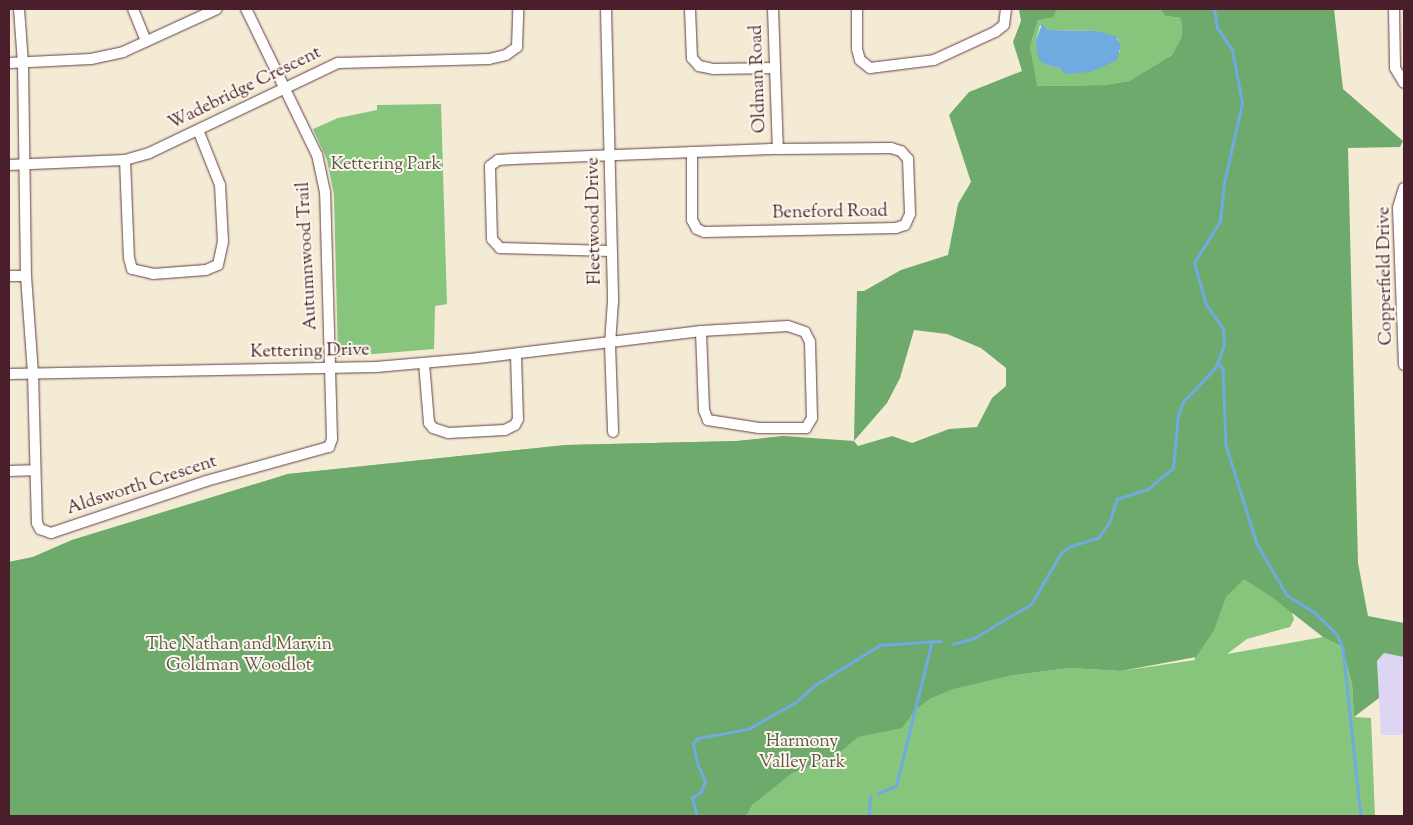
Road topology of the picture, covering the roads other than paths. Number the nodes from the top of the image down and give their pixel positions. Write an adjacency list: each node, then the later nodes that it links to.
1 (19, 9): 14 (street, Aldsworth Crescent)
2 (132, 9): 12 (street)
3 (217, 9): 12 (street)
4 (246, 9): 17 (street, Autumnwood Trail)
5 (518, 9): 17 (street, Wadebridge Crescent)
6 (606, 9): 21 (street, Fleetwood Drive)
7 (690, 9): 15 (street)
8 (773, 9): 15 (street, Oldman Road)
9 (857, 9): 10 (street)
10 (1006, 9)
11 (1394, 9): 16 (street)
12 (146, 42): 14 (street)
13 (9, 63): 14 (street)
14 (23, 63): 23 (street, Aldsworth Crescent)
15 (775, 68): 19 (street, Oldman Road)
16 (1404, 83)
17 (282, 88): 18 (street, Wadebridge Crescent); 34 (street, Autumnwood Trail)
18 (198, 130): 22 (street, Wadebridge Crescent); 22 (street)
19 (778, 149): 20 (street, Beneford Road); 20 (street, Beneford Road)
20 (692, 152): 21 (street, Beneford Road)
21 (610, 155): 26 (street, Fleetwood Drive); 26 (street, Beneford Road)
22 (124, 160): 23 (street, Wadebridge Crescent)
23 (23, 164): 24 (street, Wadebridge Crescent); 28 (street, Aldsworth Crescent)
24 (9, 165)
25 (1404, 188): 33 (street, Copperfield Drive)
26 (611, 251): 30 (street, Fleetwood Drive)
27 (9, 276): 28 (street)
28 (26, 276): 35 (street, Aldsworth Crescent)
29 (702, 331): 29 (street); 30 (street, Kettering Drive)
30 (610, 344): 31 (street, Kettering Drive); 37 (street, Fleetwood Drive)
31 (516, 354): 32 (street, Kettering Drive); 32 (street)
32 (424, 363): 34 (street, Kettering Drive)
33 (1404, 364)
34 (329, 368): 35 (street, Kettering Drive); 38 (street, Aldsworth Crescent)
35 (33, 373): 36 (street, Kettering Drive); 38 (street, Aldsworth Crescent)
36 (9, 374)
37 (613, 432)
38 (33, 470): 39 (street)
39 (9, 471)

